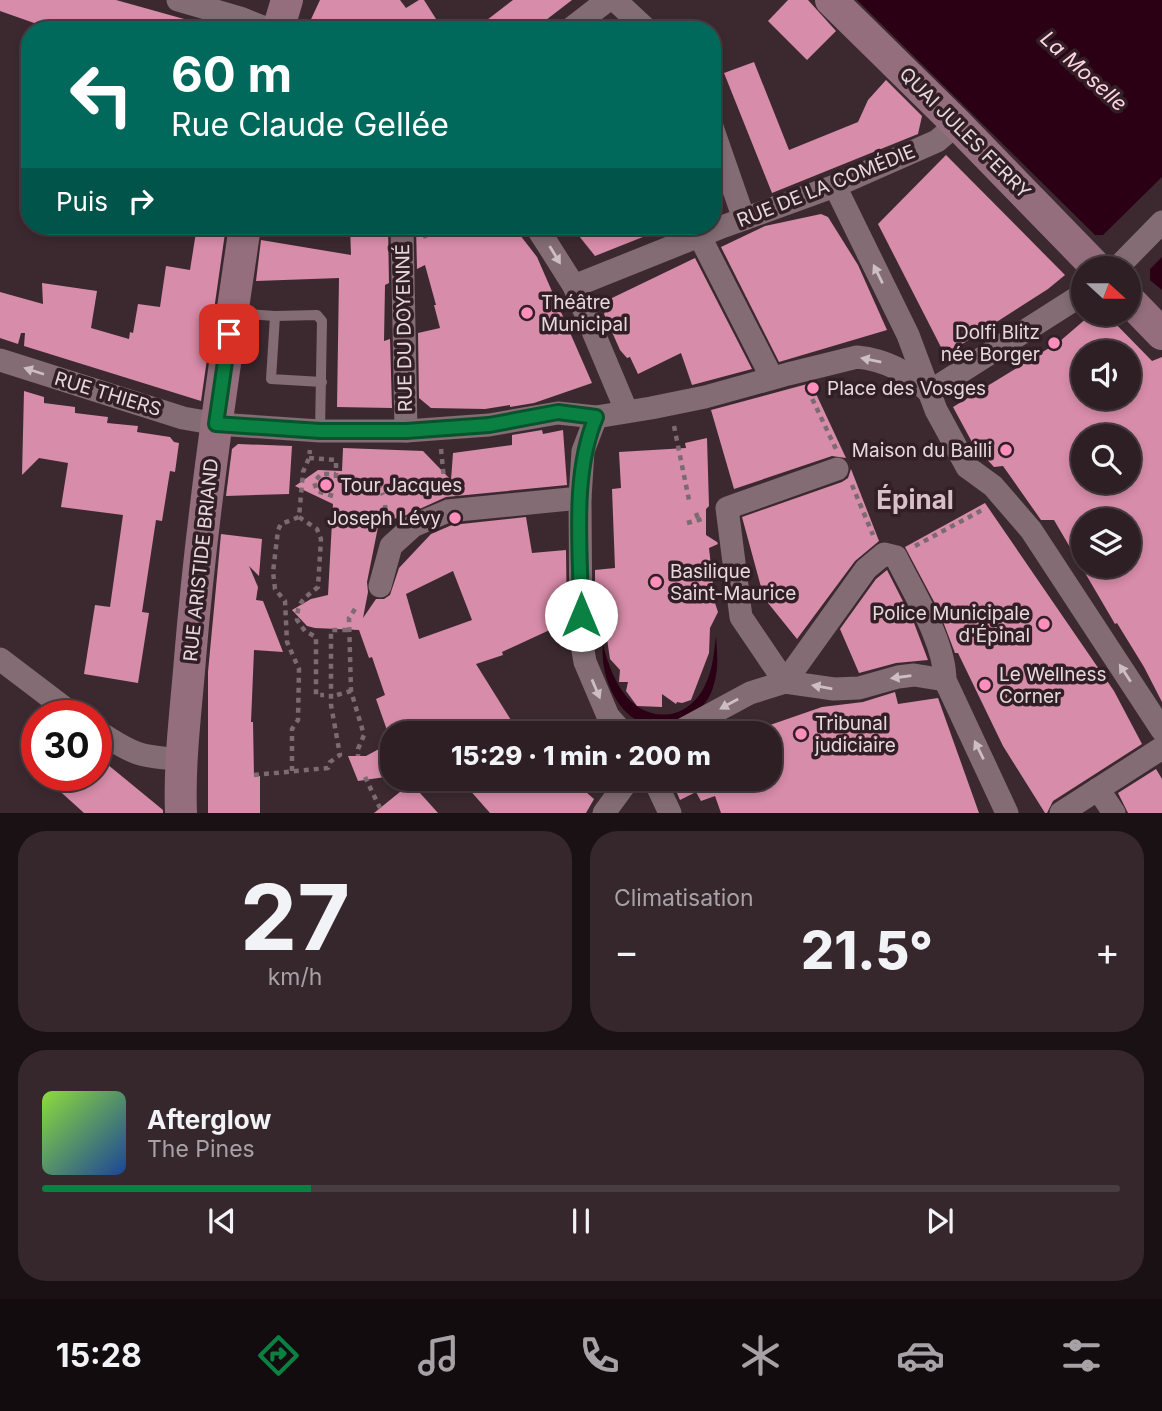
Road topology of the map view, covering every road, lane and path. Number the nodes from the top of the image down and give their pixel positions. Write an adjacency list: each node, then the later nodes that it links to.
1 (178, 0): 6 (street)
2 (287, 0): 7 (main road)
3 (608, 0): 8 (street)
4 (615, 0): 9 (street)
5 (831, 0): 10 (main road, QUAI JULES FERRY)
6 (248, 21)
7 (281, 21)
8 (581, 21)
9 (637, 21)
10 (957, 124): 12 (street, RUE DE LA COMÉDIE); 20 (main road, QUAI JULES FERRY)
11 (721, 153): 13 (street)
12 (835, 186): 13 (street, RUE DE LA COMÉDIE); 32 (street, one-way to 12)
13 (744, 219): 15 (street, RUE DE LA COMÉDIE)
14 (1162, 222): 21 (street)
15 (721, 227)
16 (244, 235): 25 (main road, RUE ARISTIDE BRIAND)
17 (402, 235): 38 (street, RUE DU DOYENNÉ)
18 (542, 235): 22 (street, one-way to 22)
19 (699, 235): 22 (street, RUE DE LA COMÉDIE); 30 (street)
20 (1085, 256)
21 (1129, 256)
22 (574, 286): 33 (street)
23 (1071, 302): 32 (street)
24 (1141, 312): 27 (main road)
25 (232, 313): 26 (lane); 35 (main road, RUE ARISTIDE BRIAND)
26 (275, 316): 31 (lane); 31 (lane)
27 (1162, 334)
28 (0, 360): 35 (street, RUE THIERS, one-way to 28)
29 (802, 377): 30 (street, RUE THIERS); 32 (street, one-way to 29); 41 (path)
30 (772, 378): 33 (street, RUE THIERS)
31 (323, 382): 39 (lane)
32 (929, 393): 45 (street)
33 (626, 411): 34 (street, RUE THIERS)
34 (596, 417): 37 (street, RUE THIERS); 46 (street)
35 (216, 424): 39 (street, RUE THIERS); 70 (main road, RUE ARISTIDE BRIAND)
36 (675, 428): 47 (path)
37 (439, 430): 38 (street, RUE THIERS); 48 (path)
38 (406, 431): 39 (street, RUE THIERS)
39 (315, 437): 40 (path)
40 (309, 458): 42 (path); 50 (path)
41 (842, 469): 52 (path); 59 (street)
42 (336, 474): 43 (path); 44 (path)
43 (383, 495)
44 (333, 496)
45 (990, 497): 53 (path); 66 (street, one-way to 45)
46 (580, 498): 48 (street); 64 (street, one-way to 64)
47 (689, 500)
48 (448, 511): 54 (street)
49 (696, 513): 51 (path)
50 (299, 517): 61 (path); 71 (path)
51 (687, 523)
52 (880, 548): 58 (street); 59 (street)
53 (909, 549)
54 (380, 586)
55 (355, 609): 56 (path)
56 (349, 630): 60 (path); 71 (path)
57 (0, 659): 63 (street)
58 (945, 680): 59 (street, one-way to 59); 81 (street, one-way to 58)
59 (785, 682): 65 (street, one-way to 65)
60 (351, 691): 62 (path); 69 (path)
61 (324, 695)
62 (337, 695)
63 (54, 700)
64 (612, 721)
65 (698, 721)
66 (1162, 730)
67 (112, 740): 70 (street)
68 (1162, 748): 74 (street)
69 (358, 756)
70 (182, 759): 78 (main road, RUE ARISTIDE BRIAND)
71 (292, 771): 72 (path)
72 (254, 775)
73 (365, 777): 77 (path)
74 (1098, 789): 82 (street); 83 (street)
75 (620, 791): 79 (street)
76 (660, 791): 80 (street)
77 (380, 808)
78 (181, 813)
79 (604, 813)
80 (670, 813)
81 (1007, 813)
82 (1061, 813)
83 (1114, 813)

